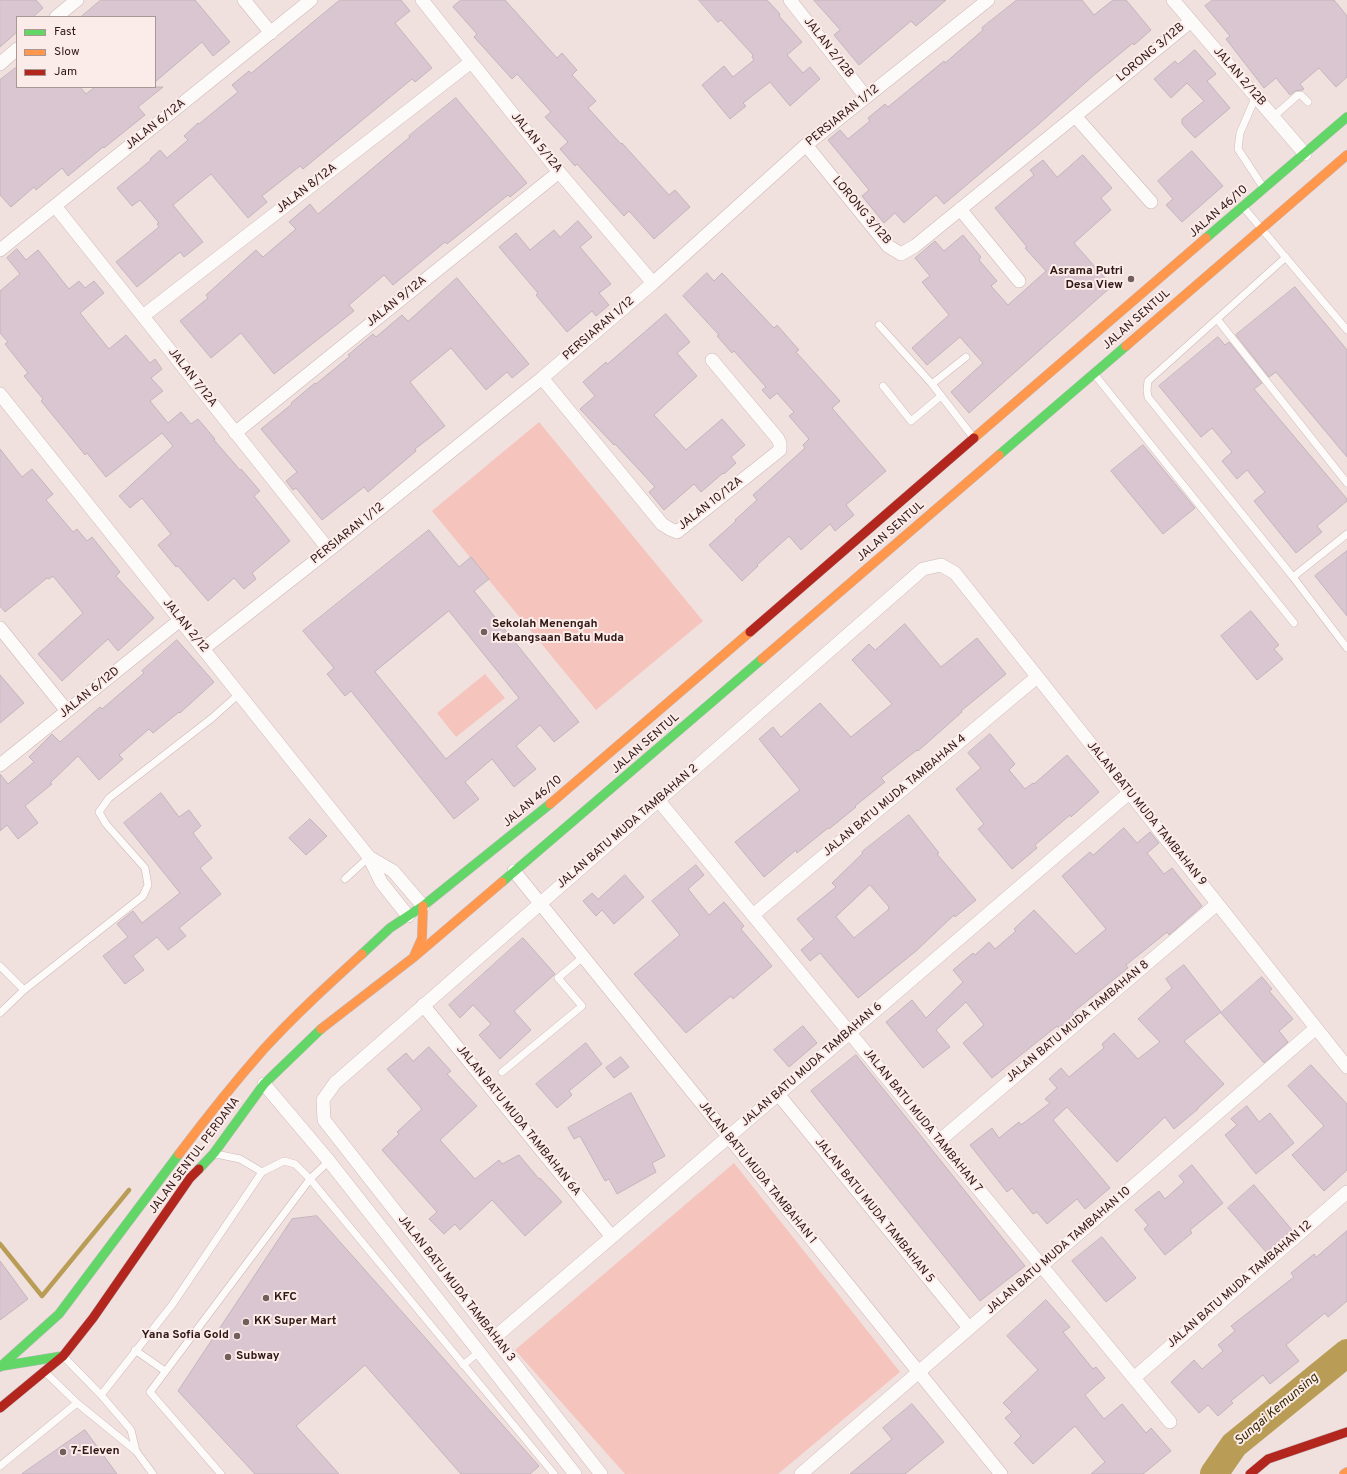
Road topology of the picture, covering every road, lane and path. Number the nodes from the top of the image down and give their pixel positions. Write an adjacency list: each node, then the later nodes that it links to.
1 (244, 0): 10 (street)
2 (311, 0): 10 (street, JALAN 6/12A)
3 (422, 0): 12 (street, JALAN 5/12A)
4 (790, 0): 15 (street, JALAN 2/12B)
5 (988, 0): 15 (street, PERSIARAN 1/12)
6 (1173, 0): 9 (street, JALAN 2/12B)
7 (68, 3): 8 (street)
8 (57, 16)
9 (1191, 20): 14 (street, JALAN 2/12B); 17 (street, LORONG 3/12B)
10 (270, 33): 26 (street, JALAN 6/12A)
11 (16, 51): 13 (street)
12 (471, 62): 23 (street, JALAN 5/12A); 34 (street, JALAN 8/12A)
13 (0, 64)
14 (1256, 96): 18 (street, JALAN 2/12B); 24 (lane)
15 (866, 97): 20 (street, PERSIARAN 1/12)
16 (1308, 102): 18 (lane)
17 (1076, 116): 25 (street); 28 (street, LORONG 3/12B)
18 (1273, 117): 21 (street, JALAN 2/12B)
19 (1347, 117): 21 (main road, JALAN 46/10)
20 (806, 145): 28 (street, LORONG 3/12B); 33 (street, PERSIARAN 1/12)
21 (1305, 154): 24 (main road, JALAN 46/10)
22 (1347, 155): 29 (main road)
23 (559, 172): 33 (street, JALAN 5/12A); 47 (street, JALAN 9/12A)
24 (1264, 189): 27 (main road, JALAN 46/10)
25 (1151, 202)
26 (55, 206): 30 (street, JALAN 6/12A); 34 (street, JALAN 7/12A)
27 (1243, 207): 29 (lane); 37 (main road, JALAN 46/10)
28 (960, 209): 32 (street)
29 (1262, 228): 31 (lane); 41 (main road, JALAN SENTUL)
30 (0, 250)
31 (1286, 257): 35 (lane); 38 (lane)
32 (1019, 281)
33 (653, 283): 42 (street, PERSIARAN 1/12)
34 (143, 316): 47 (street, JALAN 7/12A)
35 (1217, 319): 49 (lane); 53 (lane)
36 (879, 325): 43 (lane)
37 (1106, 326): 48 (main road, JALAN SENTUL)
38 (1347, 330)
39 (966, 357): 43 (lane)
40 (712, 360): 42 (street, JALAN 10/12A)
41 (1094, 374): 55 (lane); 71 (main road, JALAN SENTUL)
42 (542, 378): 51 (street, PERSIARAN 1/12)
43 (932, 384): 46 (lane)
44 (883, 386): 46 (lane)
45 (0, 394): 54 (street, JALAN 2/12)
46 (941, 396): 48 (lane)
47 (235, 433): 51 (street, JALAN 7/12A)
48 (974, 439): 62 (main road, JALAN SENTUL)
49 (1347, 483)
50 (1347, 534): 53 (lane)
51 (329, 550): 58 (street, PERSIARAN 1/12)
52 (941, 566): 59 (street, JALAN BATU MUDA TAMBAHAN 9); 65 (street, JALAN BATU MUDA TAMBAHAN 2)
53 (1293, 577): 57 (lane)
54 (180, 620): 58 (street, JALAN 2/12); 61 (street, JALAN 6/12D)
55 (1294, 623)
56 (0, 628): 61 (street)
57 (1347, 648)
58 (203, 649): 60 (street, JALAN 2/12)
59 (1037, 677): 64 (street, JALAN BATU MUDA TAMBAHAN 9); 78 (street, JALAN BATU MUDA TAMBAHAN 4)
60 (239, 694): 69 (street, JALAN 2/12); 85 (lane)
61 (67, 711): 63 (street, JALAN 6/12D)
62 (656, 713): 66 (main road, JALAN 46/10)
63 (0, 766)
64 (1129, 793): 76 (street, JALAN BATU MUDA TAMBAHAN 9); 89 (street, JALAN BATU MUDA TAMBAHAN 6)
65 (659, 800): 75 (street, JALAN BATU MUDA TAMBAHAN 2); 78 (street, JALAN BATU MUDA TAMBAHAN 7)
66 (529, 821): 67 (main road); 73 (main road, JALAN 46/10)
67 (523, 839)
68 (519, 853): 71 (main road)
69 (369, 857): 74 (lane); 77 (street, JALAN 2/12); 79 (street, JALAN 2/12)
70 (498, 870): 71 (main road)
71 (514, 871): 75 (street, JALAN BATU MUDA TAMBAHAN 1); 80 (main road)
72 (478, 872): 73 (main road)
73 (464, 873): 77 (main road, JALAN 46/10)
74 (345, 879)
75 (540, 904): 83 (street, JALAN BATU MUDA TAMBAHAN 1); 86 (street, JALAN BATU MUDA TAMBAHAN 2)
76 (1217, 904): 88 (street, JALAN BATU MUDA TAMBAHAN 9); 96 (street, JALAN BATU MUDA TAMBAHAN 8)
77 (424, 906): 79 (main road); 81 (main road)
78 (753, 915): 89 (street, JALAN BATU MUDA TAMBAHAN 7)
79 (408, 916): 81 (main road); 104 (main road, JALAN SENTUL PERDANA)
80 (457, 920): 81 (main road); 82 (main road)
81 (431, 923): 82 (main road)
82 (414, 957): 92 (main road, JALAN SENTUL PERDANA)
83 (583, 957): 91 (lane); 95 (street, JALAN BATU MUDA TAMBAHAN 1)
84 (0, 966): 85 (lane)
85 (24, 990): 87 (lane)
86 (423, 1005): 94 (street, JALAN BATU MUDA TAMBAHAN 2); 102 (street, JALAN BATU MUDA TAMBAHAN 6A)
87 (0, 1013)
88 (1316, 1028): 90 (street, JALAN BATU MUDA TAMBAHAN 9); 103 (street, JALAN BATU MUDA TAMBAHAN 10)
89 (850, 1033): 93 (street, JALAN BATU MUDA TAMBAHAN 6); 96 (street, JALAN BATU MUDA TAMBAHAN 7)
90 (1347, 1067)
91 (502, 1072)
92 (264, 1084): 97 (main road, JALAN SENTUL PERDANA); 98 (street)
93 (778, 1094): 95 (street, JALAN BATU MUDA TAMBAHAN 6); 105 (street, JALAN BATU MUDA TAMBAHAN 5)
94 (323, 1100): 107 (street, JALAN BATU MUDA TAMBAHAN 3)
95 (728, 1137): 102 (street, JALAN BATU MUDA TAMBAHAN 6); 117 (street, JALAN BATU MUDA TAMBAHAN 1)
96 (939, 1141): 103 (street, JALAN BATU MUDA TAMBAHAN 7)
97 (214, 1153): 99 (lane); 111 (main road, JALAN SENTUL PERDANA)
98 (329, 1161): 100 (lane); 110 (street)
99 (262, 1172): 100 (lane); 109 (lane)
100 (310, 1179): 113 (lane); 116 (lane)
101 (1347, 1192): 118 (street, JALAN BATU MUDA TAMBAHAN 12)
102 (612, 1237): 107 (street, JALAN BATU MUDA TAMBAHAN 6)
103 (1042, 1266): 105 (street, JALAN BATU MUDA TAMBAHAN 10); 118 (street, JALAN BATU MUDA TAMBAHAN 7)
104 (59, 1314): 106 (main road); 114 (main road, JALAN SENTUL PERDANA)
105 (969, 1328): 117 (street, JALAN BATU MUDA TAMBAHAN 10)
106 (47, 1336)
107 (494, 1338): 131 (street, JALAN BATU MUDA TAMBAHAN 3)
108 (42, 1348): 112 (main road)
109 (135, 1350): 116 (lane); 119 (lane)
110 (479, 1352): 113 (lane); 130 (street)
111 (63, 1356): 112 (main road); 115 (main road, JALAN SENTUL PERDANA); 119 (lane)
112 (35, 1360): 114 (main road); 115 (main road)
113 (463, 1365): 129 (lane)
114 (1, 1366)
115 (45, 1372): 120 (lane); 121 (main road, JALAN SENTUL PERDANA)
116 (165, 1372): 128 (lane)
117 (919, 1372): 132 (street, JALAN BATU MUDA TAMBAHAN 10); 133 (street, JALAN BATU MUDA TAMBAHAN 1)
118 (1134, 1378): 122 (street, JALAN BATU MUDA TAMBAHAN 7)
119 (101, 1395): 124 (lane)
120 (77, 1403): 124 (lane); 125 (lane)
121 (0, 1408)
122 (1170, 1422)
123 (1347, 1432): 134 (main road)
124 (136, 1451): 127 (lane)
125 (0, 1466)
126 (1347, 1472): 135 (main road)
127 (153, 1474)
128 (221, 1474)
129 (554, 1474)
130 (575, 1474)
131 (601, 1474)
132 (802, 1474)
133 (1001, 1474)
134 (1250, 1474)
135 (1344, 1474)

